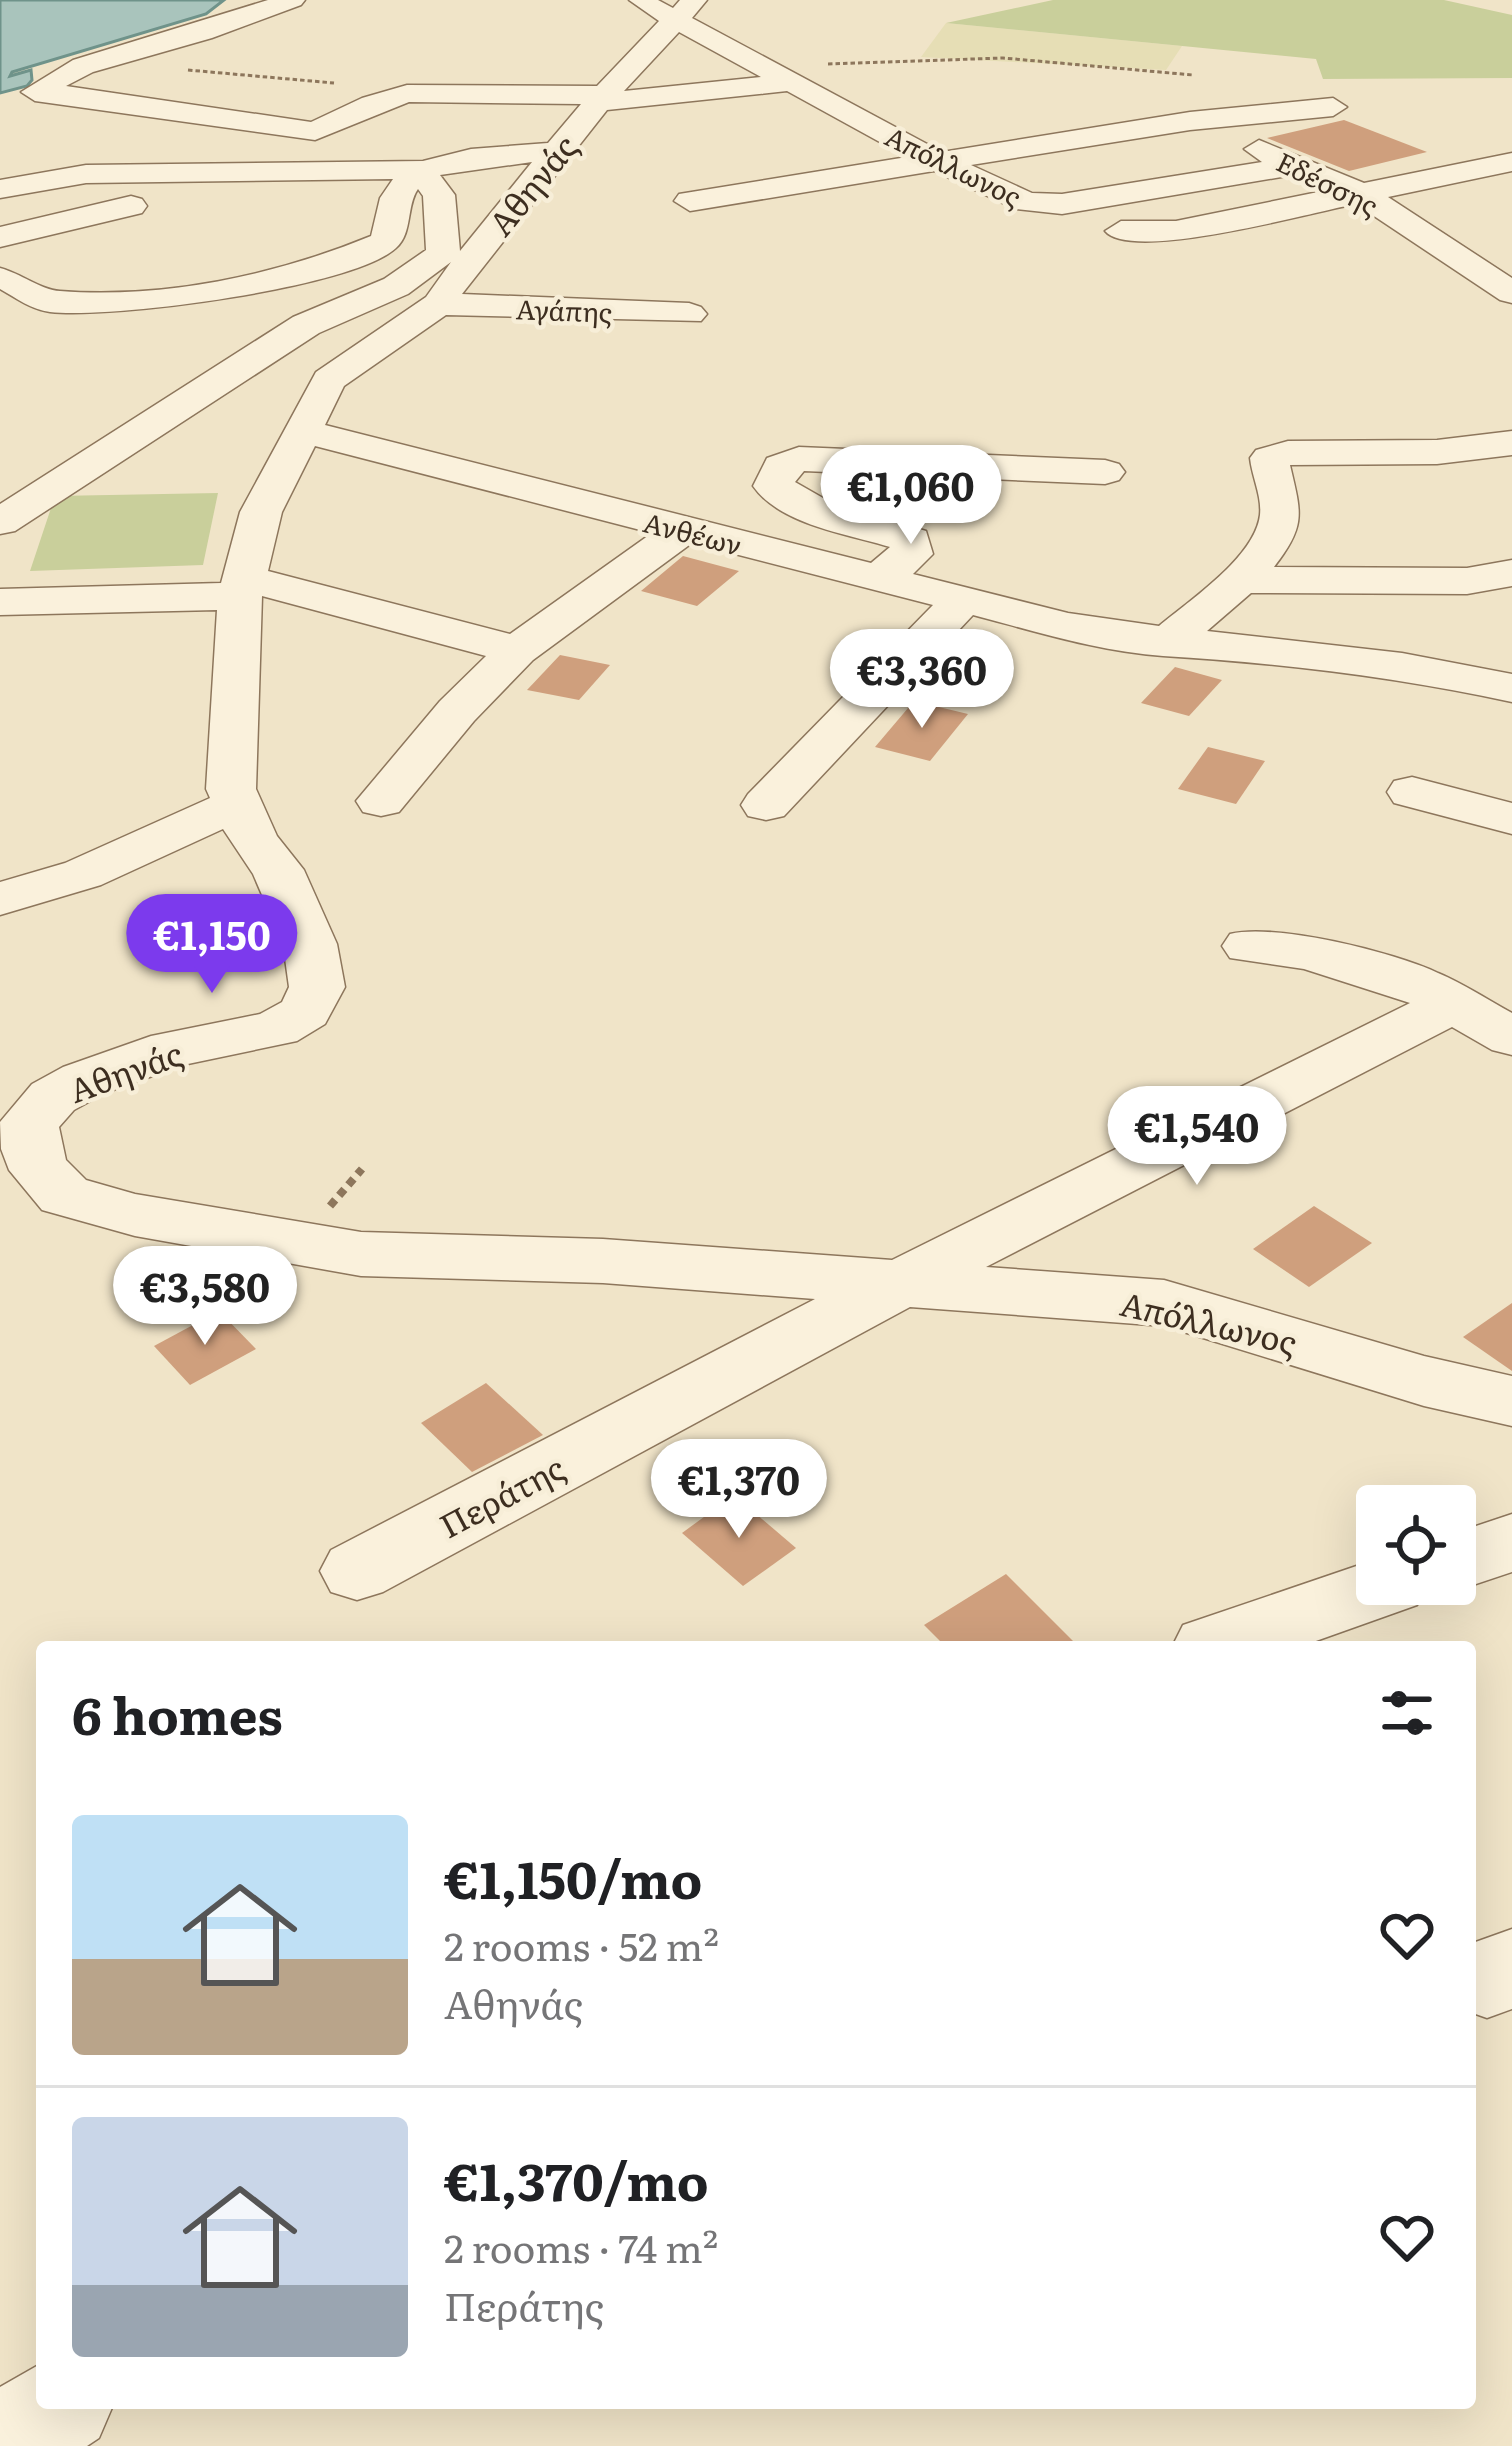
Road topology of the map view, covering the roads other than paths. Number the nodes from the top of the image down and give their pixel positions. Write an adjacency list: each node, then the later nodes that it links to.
1 (292, 0): 4 (street)
2 (671, 5): 3 (street, Απόλλωνος); 5 (street, Αθηνάς)
3 (796, 82): 5 (street); 12 (street, Απόλλωνος)
4 (48, 85): 5 (street); 7 (street); 9 (street)
5 (602, 98): 11 (street, Αθηνάς)
6 (1152, 100): 10 (street, Εδέσσης)
7 (0, 101)
8 (1333, 107): 10 (street)
9 (287, 108)
10 (1190, 121): 12 (street); 14 (street, Εδέσσης)
11 (558, 152): 15 (street); 25 (street, Αθηνάς)
12 (933, 159): 14 (street, Απόλλωνος); 18 (street)
13 (1512, 162): 17 (street)
14 (1297, 165): 17 (street, Εδέσσης)
15 (419, 169): 16 (street); 22 (street); 31 (street)
16 (0, 189)
17 (1360, 193): 20 (street); 23 (street, Εδέσσης)
18 (690, 201)
19 (131, 206): 21 (street)
20 (1121, 231)
21 (0, 237)
22 (0, 278)
23 (1506, 285)
24 (0, 295): 26 (street)
25 (438, 304): 27 (street, Αγάπης); 28 (street, Αθηνάς)
26 (0, 305)
27 (689, 314)
28 (302, 431): 32 (street, Ανθέων); 36 (street, Αθηνάς)
29 (1512, 443): 35 (street)
30 (1105, 472): 34 (street)
31 (0, 522)
32 (684, 529): 34 (street, Ανθέων); 41 (street)
33 (1512, 573): 35 (street)
34 (878, 579): 38 (street, Ανθέων)
35 (1235, 580): 40 (street)
36 (240, 597): 37 (street); 39 (street); 41 (street); 45 (street, Αθηνάς)
37 (0, 602)
38 (961, 602): 40 (street, Ανθέων); 46 (street)
39 (0, 628)
40 (1165, 643): 42 (street, Ανθέων)
41 (517, 650): 44 (street)
42 (1506, 682)
43 (1412, 793): 47 (street)
44 (381, 801)
45 (235, 805): 48 (street); 52 (street, Αθηνάς)
46 (766, 805)
47 (1512, 819)
48 (0, 899)
49 (1249, 946): 50 (street)
50 (1454, 1005): 51 (street); 52 (street, Περάτης)
51 (1512, 1037)
52 (899, 1284): 53 (street, Απόλλωνος); 56 (street, Περάτης)
53 (1512, 1401)
54 (1512, 1544): 55 (street)
55 (1476, 1555)
56 (357, 1571)
57 (1356, 1596): 58 (street)
58 (1227, 1641)
59 (55, 2409): 60 (street)
60 (0, 2446)

